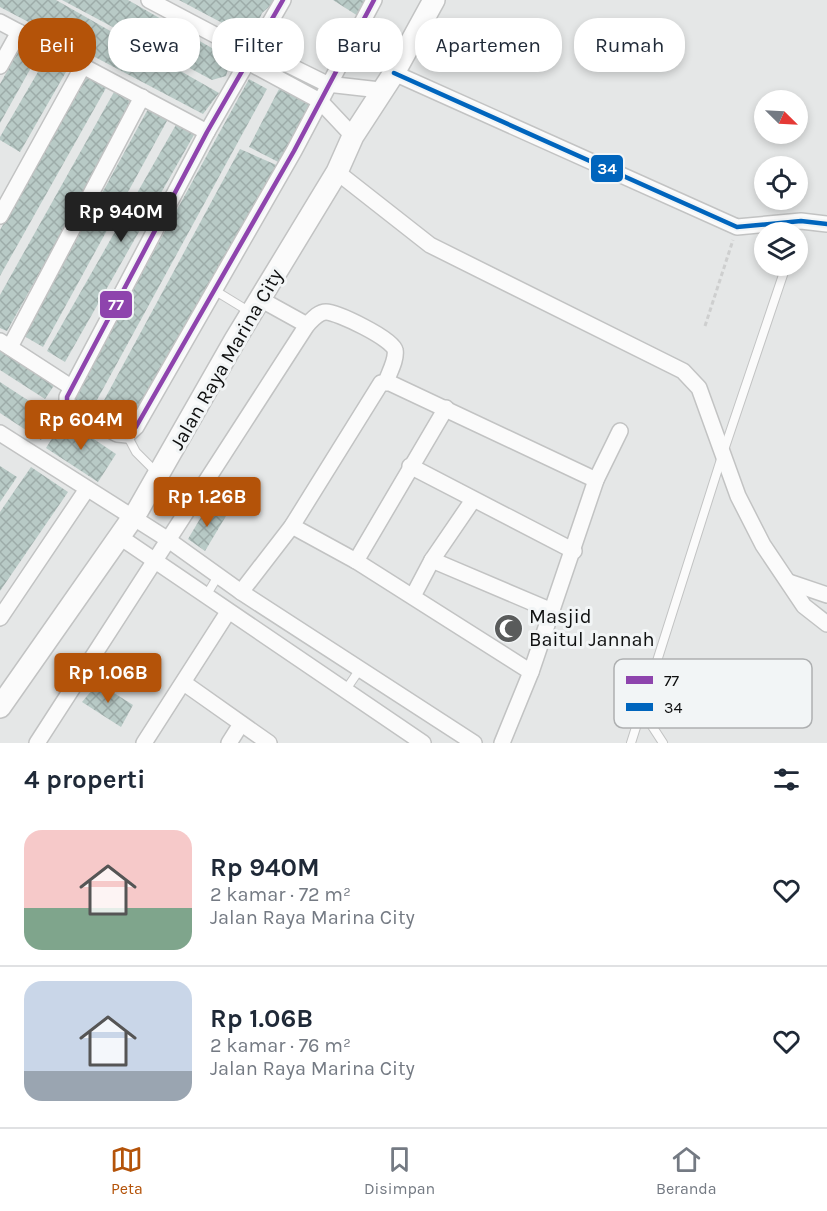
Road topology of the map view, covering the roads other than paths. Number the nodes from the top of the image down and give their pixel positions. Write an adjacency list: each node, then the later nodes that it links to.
1 (149, 0): 8 (street)
2 (283, 0): 5 (street)
3 (374, 0): 17 (street)
4 (434, 0): 16 (main road, Jalan Raya Marina City)
5 (272, 18)
6 (0, 22): 7 (street)
7 (18, 31)
8 (212, 33)
9 (18, 34): 10 (street)
10 (0, 66)
11 (80, 72): 24 (street)
12 (94, 72): 19 (street)
13 (240, 72): 21 (street)
14 (276, 72): 20 (street)
15 (296, 72): 17 (street)
16 (394, 73): 18 (main road, Jalan Raya Marina City); 27 (street)
17 (327, 84): 18 (street); 20 (street)
18 (380, 90): 22 (main road, Jalan Raya Marina City)
19 (142, 97): 21 (street); 32 (street)
20 (320, 102): 22 (street); 29 (street)
21 (207, 132): 34 (street)
22 (354, 136): 23 (main road, Jalan Raya Marina City)
23 (337, 172): 30 (main road, Jalan Raya Marina City); 39 (street)
24 (0, 216)
25 (827, 224): 26 (street)
26 (808, 226)
27 (754, 227)
28 (783, 276): 39 (lane)
29 (213, 289): 30 (lane); 38 (street)
30 (255, 306): 31 (street); 41 (main road, Jalan Raya Marina City)
31 (307, 325): 33 (street); 48 (street)
32 (5, 344): 34 (street)
33 (386, 382): 35 (street); 46 (street)
34 (71, 387): 38 (street)
35 (446, 408): 40 (street); 42 (street)
36 (620, 431): 42 (street)
37 (0, 433): 43 (street)
38 (127, 435): 41 (lane)
39 (723, 453): 54 (street); 63 (lane)
40 (410, 466): 44 (street); 52 (street)
41 (159, 474): 45 (main road, Jalan Raya Marina City)
42 (596, 480): 49 (street)
43 (87, 489): 45 (street); 61 (street)
44 (473, 500): 49 (street); 51 (street)
45 (132, 518): 47 (main road, Jalan Raya Marina City); 48 (street)
46 (292, 526): 52 (street); 55 (street)
47 (120, 537): 50 (street); 68 (main road, Jalan Raya Marina City)
48 (167, 539): 50 (street); 53 (street)
49 (574, 551): 59 (street)
50 (154, 560): 57 (street); 72 (street)
51 (432, 560): 58 (street); 59 (street)
52 (356, 561): 58 (street)
53 (218, 576): 55 (street); 57 (lane)
54 (789, 582): 56 (street); 62 (street)
55 (242, 592): 64 (street)
56 (827, 595)
57 (206, 596): 60 (street)
58 (413, 596): 65 (street)
59 (552, 611): 65 (street)
60 (228, 612): 66 (street); 67 (street)
61 (0, 618)
62 (827, 624)
63 (657, 659)
64 (360, 669): 67 (lane); 77 (street)
65 (531, 672): 78 (street)
66 (184, 683): 69 (street); 73 (street)
67 (345, 691): 76 (street)
68 (0, 707)
69 (241, 724): 74 (street); 75 (street)
70 (635, 728): 79 (lane)
71 (653, 728): 80 (lane)
72 (37, 743)
73 (144, 743)
74 (229, 743)
75 (269, 743)
76 (423, 743)
77 (474, 743)
78 (502, 743)
79 (631, 743)
80 (663, 743)

